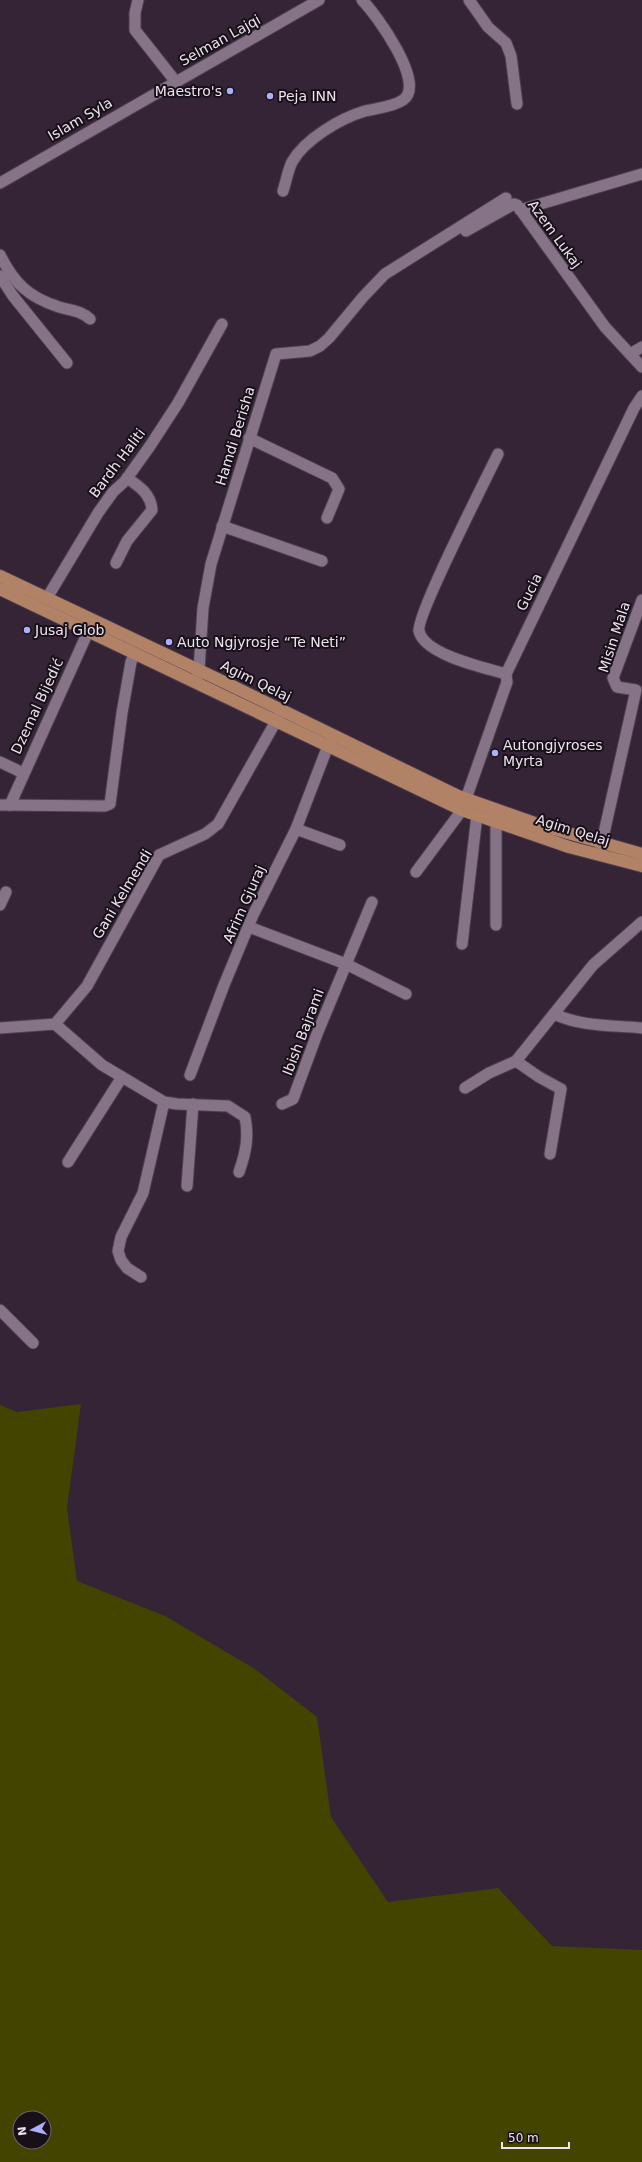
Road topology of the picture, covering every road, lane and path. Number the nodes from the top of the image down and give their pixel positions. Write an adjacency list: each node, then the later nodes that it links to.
1 (138, 0): 5 (street)
2 (319, 0): 5 (street, Selman Lajqi)
3 (362, 0): 9 (street)
4 (469, 0): 6 (street)
5 (176, 82): 8 (street, Islam Syla)
6 (517, 104)
7 (642, 174): 11 (street)
8 (0, 183)
9 (283, 191)
10 (506, 198): 18 (street, Azem Lukaj)
11 (520, 210): 13 (street, Azem Lukaj); 19 (street, Azem Lukaj)
12 (0, 255): 15 (street)
13 (417, 260)
14 (0, 276): 20 (street)
15 (90, 319)
16 (222, 324): 25 (street, Bardh Haliti)
17 (642, 347): 19 (street)
18 (276, 354): 23 (street, Hamdi Berisha)
19 (630, 354): 21 (street, Azem Lukaj)
20 (67, 363)
21 (642, 367)
22 (642, 396): 37 (street, Gucia)
23 (250, 438): 26 (street); 27 (street, Hamdi Berisha)
24 (498, 454): 37 (street)
25 (127, 478): 29 (street); 31 (street, Bardh Haliti)
26 (327, 518)
27 (222, 526): 28 (street); 36 (street, Hamdi Berisha)
28 (322, 561)
29 (116, 563)
30 (1, 585): 31 (main road, Agim Qelaj); 34 (main road, Agim Qelaj)
31 (47, 598): 33 (main road, Agim Qelaj)
32 (642, 600): 39 (street, Misin Mala)
33 (93, 620): 34 (street, Dzemal Bijedić); 36 (main road, Agim Qelaj)
34 (89, 632): 35 (main road, Agim Qelaj); 44 (street, Dzemal Bijedić)
35 (135, 653): 38 (main road, Agim Qelaj); 46 (street)
36 (199, 670): 38 (street, Hamdi Berisha); 40 (main road, Agim Qelaj)
37 (506, 674): 45 (street, Gucia)
38 (196, 682): 41 (main road, Agim Qelaj)
39 (639, 691): 51 (street, Misin Mala)
40 (282, 710): 41 (street, Gani Kelmendi); 42 (main road, Agim Qelaj)
41 (277, 722): 42 (main road, Agim Qelaj); 66 (street, Gani Kelmendi)
42 (330, 740): 45 (main road, Agim Qelaj); 49 (street, Afrim Gjuraj)
43 (0, 762): 44 (street)
44 (23, 773): 46 (street, Dzemal Bijedić)
45 (464, 804): 47 (main road, Agim Qelaj); 48 (main road, Agim Qelaj); 55 (street)
46 (5, 805)
47 (477, 815): 48 (main road, Agim Qelaj); 62 (street)
48 (498, 816): 51 (main road, Agim Qelaj); 60 (street)
49 (296, 829): 50 (street); 61 (street, Afrim Gjuraj)
50 (340, 845)
51 (601, 848): 53 (main road, Agim Qelaj)
52 (642, 854): 53 (main road, Agim Qelaj)
53 (627, 856): 54 (main road, Agim Qelaj)
54 (642, 866)
55 (416, 872)
56 (6, 892): 58 (street)
57 (372, 902): 63 (street, Ibish Bajrami)
58 (0, 905)
59 (642, 922): 65 (street)
60 (496, 925)
61 (249, 927): 63 (street); 70 (street, Afrim Gjuraj)
62 (462, 944)
63 (346, 964): 64 (street); 75 (street, Ibish Bajrami)
64 (406, 994)
65 (554, 1014): 68 (street); 69 (street)
66 (55, 1024): 67 (street); 71 (street)
67 (0, 1028)
68 (642, 1028)
69 (516, 1061): 72 (street); 76 (street)
70 (190, 1075)
71 (122, 1077): 73 (street); 77 (street)
72 (464, 1088)
73 (164, 1102): 74 (street); 80 (street)
74 (193, 1104): 78 (street); 79 (street)
75 (282, 1104)
76 (550, 1154)
77 (68, 1162)
78 (239, 1172)
79 (187, 1186)
80 (141, 1276)
81 (0, 1310): 82 (street)
82 (33, 1343)

